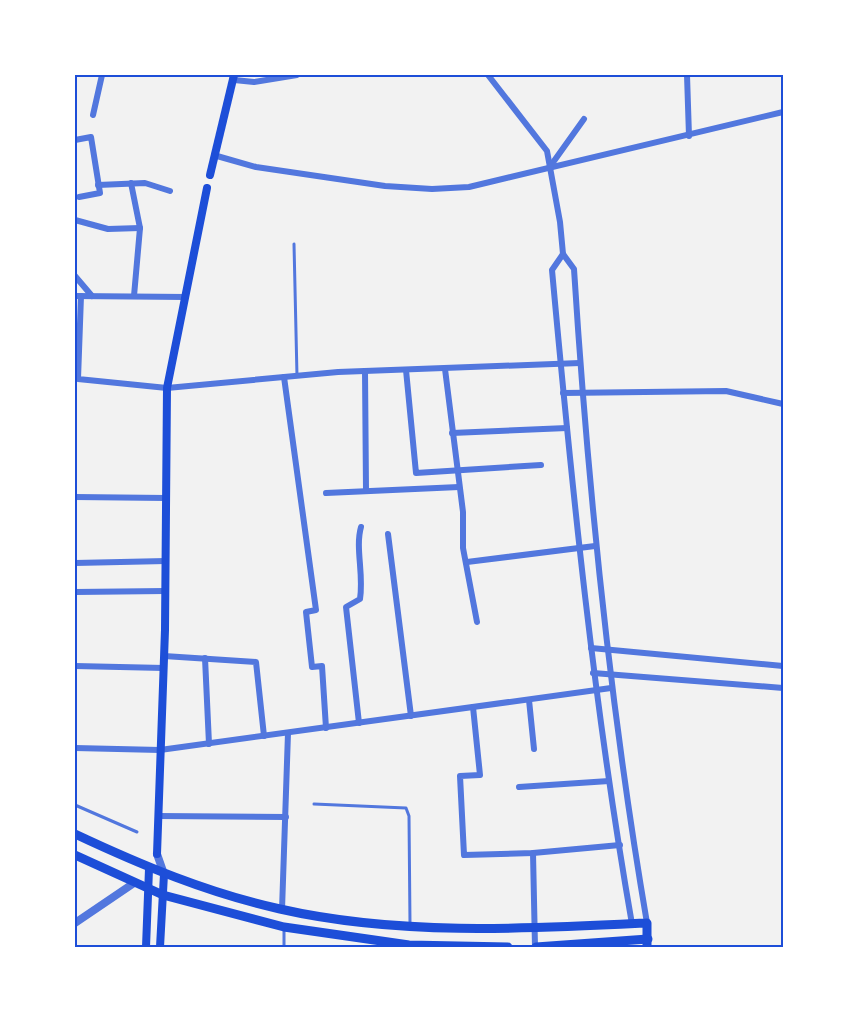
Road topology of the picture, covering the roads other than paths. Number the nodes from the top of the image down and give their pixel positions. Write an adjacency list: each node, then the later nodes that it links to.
1 (102, 75): 7 (street)
2 (297, 75): 5 (street)
3 (488, 75): 12 (street)
4 (687, 75): 9 (street)
5 (234, 77): 11 (main road)
6 (783, 112): 9 (street)
7 (93, 115)
8 (584, 119): 12 (street)
9 (689, 136): 12 (street)
10 (75, 140): 15 (street)
11 (217, 156): 12 (street); 13 (main road)
12 (549, 168): 22 (street)
13 (210, 175): 16 (street)
14 (131, 183): 15 (street); 17 (street); 20 (street)
15 (98, 185): 18 (street)
16 (207, 188): 27 (main road)
17 (170, 191)
18 (79, 197)
19 (75, 220): 20 (street)
20 (140, 228): 26 (street)
21 (294, 244): 33 (lane)
22 (563, 251): 28 (street); 29 (street)
23 (75, 276): 25 (street)
24 (78, 296): 25 (street); 35 (street)
25 (92, 296): 26 (street)
26 (134, 296): 27 (street)
27 (186, 297): 35 (main road)
28 (580, 363): 29 (street); 36 (street)
29 (561, 364): 30 (street); 37 (street)
30 (445, 369): 31 (street); 40 (street)
31 (406, 370): 32 (street); 42 (street)
32 (365, 371): 33 (street); 44 (street)
33 (297, 376): 34 (street)
34 (284, 377): 35 (street); 74 (street)
35 (167, 388): 47 (main road)
36 (582, 392): 37 (street); 38 (street); 50 (street)
37 (563, 393): 39 (street)
38 (783, 404)
39 (567, 428): 40 (street); 51 (street)
40 (452, 433): 42 (street)
41 (541, 465): 42 (street)
42 (457, 470): 43 (street)
43 (459, 487): 44 (street); 53 (street)
44 (366, 490): 45 (street)
45 (326, 493)
46 (75, 496): 47 (street)
47 (166, 498): 52 (main road)
48 (361, 527): 73 (street)
49 (388, 534): 72 (street)
50 (595, 546): 51 (street); 59 (street)
51 (578, 549): 53 (street); 58 (street)
52 (166, 561): 54 (street); 55 (main road)
53 (467, 562): 57 (street)
54 (75, 563)
55 (165, 591): 56 (street); 60 (main road)
56 (75, 592)
57 (477, 622)
58 (591, 648): 59 (street); 65 (street)
59 (606, 648): 63 (street); 66 (street)
60 (164, 656): 61 (street); 64 (main road)
61 (205, 658): 76 (street); 77 (street)
62 (75, 666): 64 (street)
63 (783, 666)
64 (164, 668): 80 (main road)
65 (593, 673): 66 (street); 69 (street)
66 (609, 674): 67 (street); 68 (street)
67 (611, 688): 69 (street); 100 (street)
68 (783, 688)
69 (595, 691): 70 (street); 81 (street)
70 (529, 700): 71 (street); 79 (street)
71 (473, 707): 72 (street); 90 (street)
72 (411, 716): 73 (street)
73 (359, 723): 74 (street)
74 (326, 728): 75 (street)
75 (288, 733): 76 (street); 86 (street)
76 (264, 736): 77 (street)
77 (209, 744): 80 (street)
78 (75, 748): 80 (street)
79 (534, 748)
80 (160, 750): 85 (main road)
81 (609, 781): 82 (street); 89 (street)
82 (519, 787)
83 (314, 804): 102 (lane)
84 (75, 805): 87 (lane)
85 (158, 816): 86 (street); 91 (main road)
86 (286, 817): 98 (street)
87 (137, 832)
88 (75, 834): 93 (main road)
89 (620, 845): 90 (street); 101 (street)
90 (533, 853): 104 (street)
91 (157, 854): 93 (street); 94 (street)
92 (75, 855): 95 (main road)
93 (149, 869): 94 (main road); 96 (main road)
94 (164, 874): 97 (main road); 98 (main road)
95 (134, 883): 96 (main road); 99 (street)
96 (148, 889): 97 (main road); 107 (main road)
97 (163, 895): 103 (main road); 108 (main road)
98 (282, 909): 102 (main road)
99 (75, 923)
100 (647, 923): 101 (main road); 105 (main road)
101 (632, 924): 104 (main road); 106 (main road)
102 (410, 926): 104 (main road)
103 (284, 927): 109 (lane); 110 (main road)
104 (534, 929): 111 (street)
105 (648, 943): 106 (main road)
106 (635, 944): 111 (main road)
107 (146, 947)
108 (160, 947)
109 (284, 947)
110 (508, 947)
111 (535, 947)

